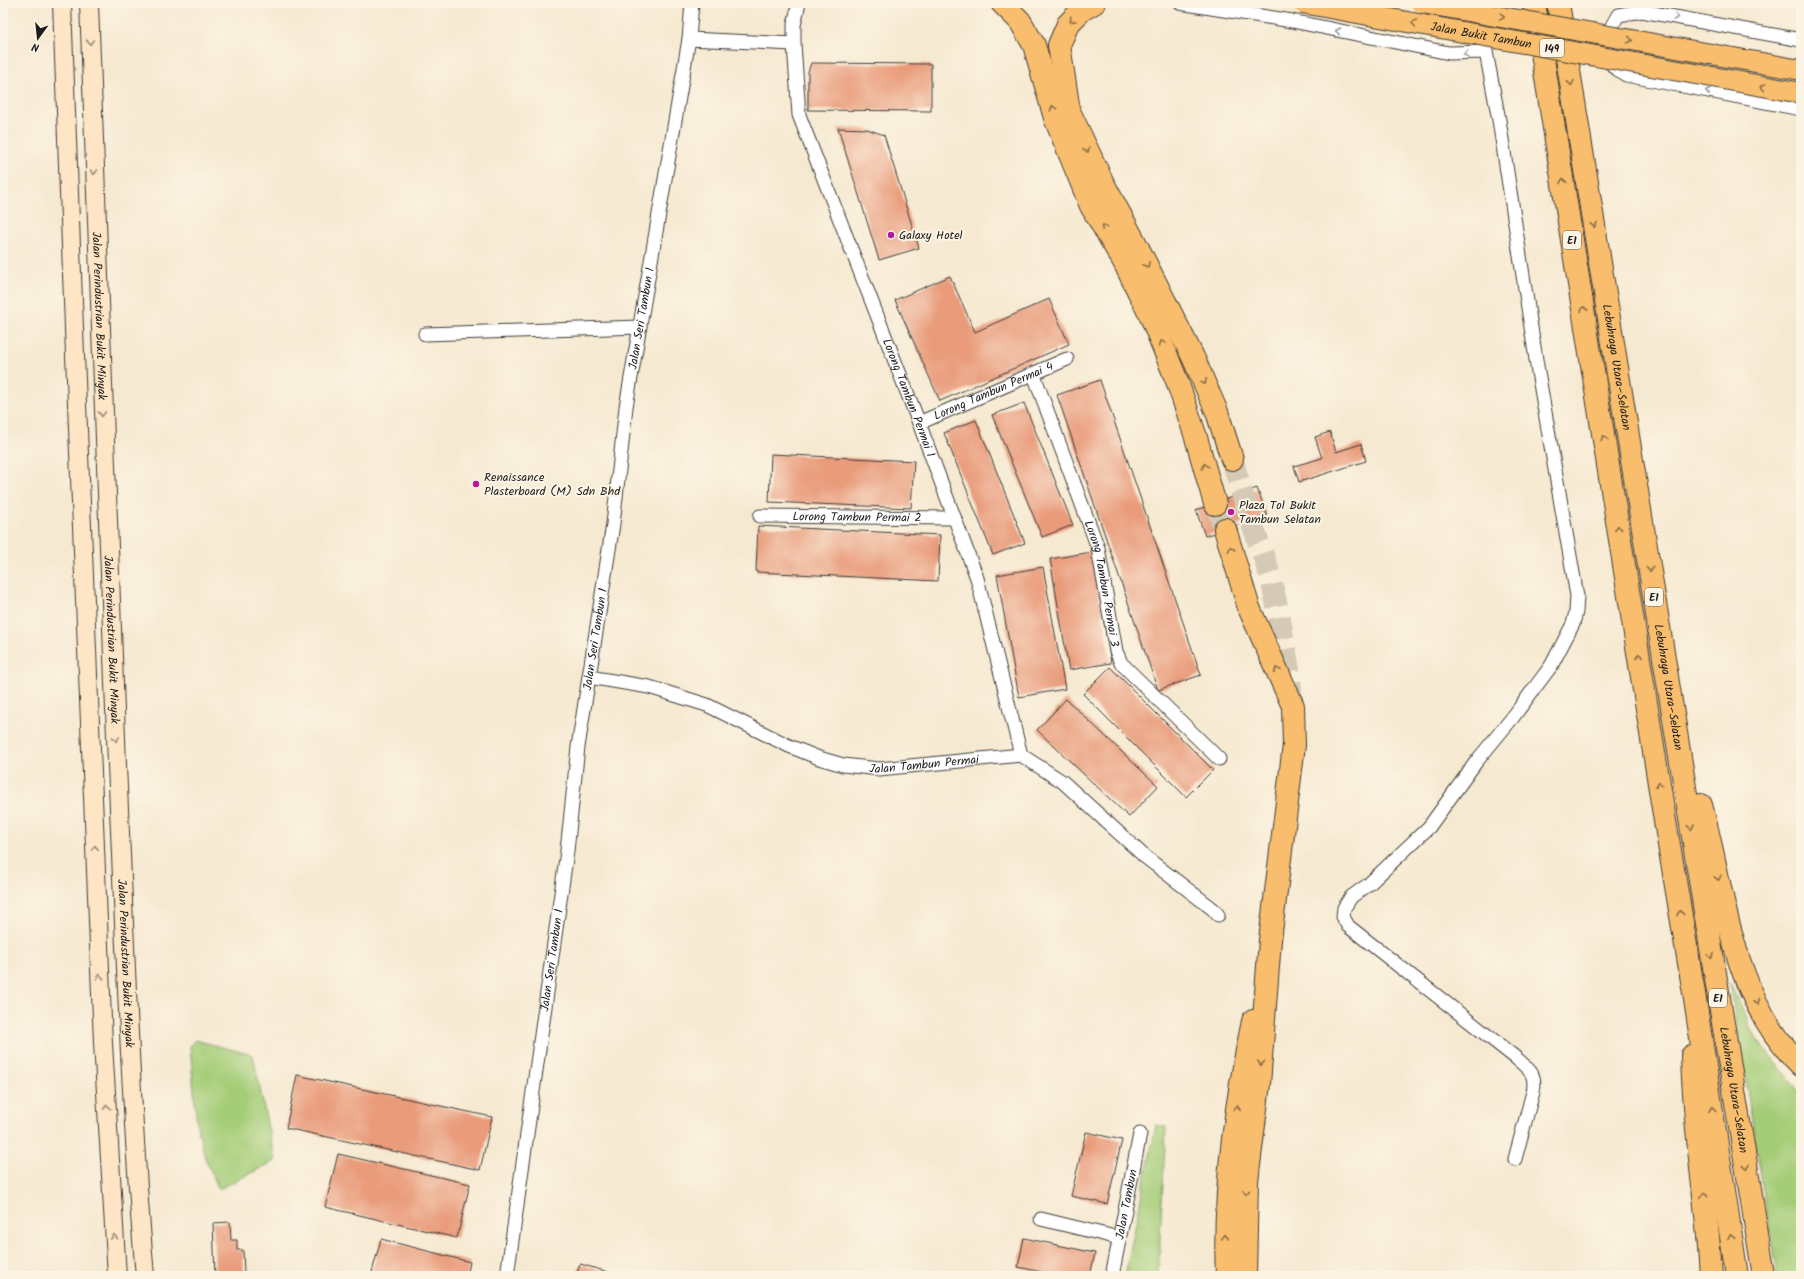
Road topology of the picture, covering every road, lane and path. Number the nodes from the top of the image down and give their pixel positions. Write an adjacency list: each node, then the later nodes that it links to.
1 (62, 3): 42 (main road, Jalan Perindustrian Bukit Minyak, one-way to 1)
2 (88, 3): 43 (main road, Jalan Perindustrian Bukit Minyak, one-way to 43)
3 (692, 3): 13 (street, Jalan Seri Tambun 1)
4 (799, 3): 15 (street, Lorong Tambun Permai 1)
5 (1002, 3): 26 (highway, one-way to 5)
6 (1094, 3): 25 (highway, one-way to 25)
7 (1180, 3): 16 (street, one-way to 7)
8 (1302, 3): 18 (main road, Jalan Bukit Tambun / 149, one-way to 8, bridge)
9 (1422, 3): 17 (main road, Jalan Bukit Tambun / 149, one-way to 17, bridge)
10 (1478, 3): 16 (street)
11 (1534, 3): 36 (highway, Lebuhraya Utara–Selatan / E1, one-way to 11)
12 (1558, 3): 31 (highway, Lebuhraya Utara–Selatan / E1, one-way to 31)
13 (689, 39): 15 (street); 20 (street, Jalan Seri Tambun 1)
14 (1801, 40): 19 (street, one-way to 14)
15 (794, 44): 24 (street, Lorong Tambun Permai 1)
16 (1486, 52): 39 (street)
17 (1801, 70)
18 (1801, 93)
19 (1801, 109)
20 (640, 327): 21 (street); 30 (street, Jalan Seri Tambun 1)
21 (425, 334)
22 (1067, 359): 23 (street, Lorong Tambun Permai 4)
23 (1034, 375): 24 (street, Lorong Tambun Permai 4); 33 (street, Lorong Tambun Permai 3)
24 (919, 423): 28 (street, Lorong Tambun Permai 1)
25 (1232, 459)
26 (1215, 504)
27 (760, 516): 28 (street, Lorong Tambun Permai 2)
28 (953, 518): 32 (street, Lorong Tambun Permai 1)
29 (1225, 529): 35 (highway, one-way to 29)
30 (589, 677): 32 (street, Jalan Tambun Permai); 44 (street, Jalan Seri Tambun 1)
31 (1674, 720): 37 (highway, one-way to 37); 50 (highway, Lebuhraya Utara–Selatan / E1, one-way to 50)
32 (1021, 755): 34 (street)
33 (1219, 759)
34 (1218, 916)
35 (1270, 940): 46 (highway, one-way to 35); 47 (highway, one-way to 47)
36 (1694, 993): 48 (highway, one-way to 36); 49 (highway, Lebuhraya Utara–Selatan / E1, one-way to 36)
37 (1801, 1066)
38 (1140, 1134): 41 (street, Jalan Tambun)
39 (1515, 1159)
40 (1041, 1219): 41 (street)
41 (1119, 1238): 45 (street, Jalan Tambun)
42 (117, 1276)
43 (145, 1276)
44 (507, 1276)
45 (1112, 1276)
46 (1227, 1276)
47 (1245, 1276)
48 (1711, 1276)
49 (1737, 1276)
50 (1764, 1276)

